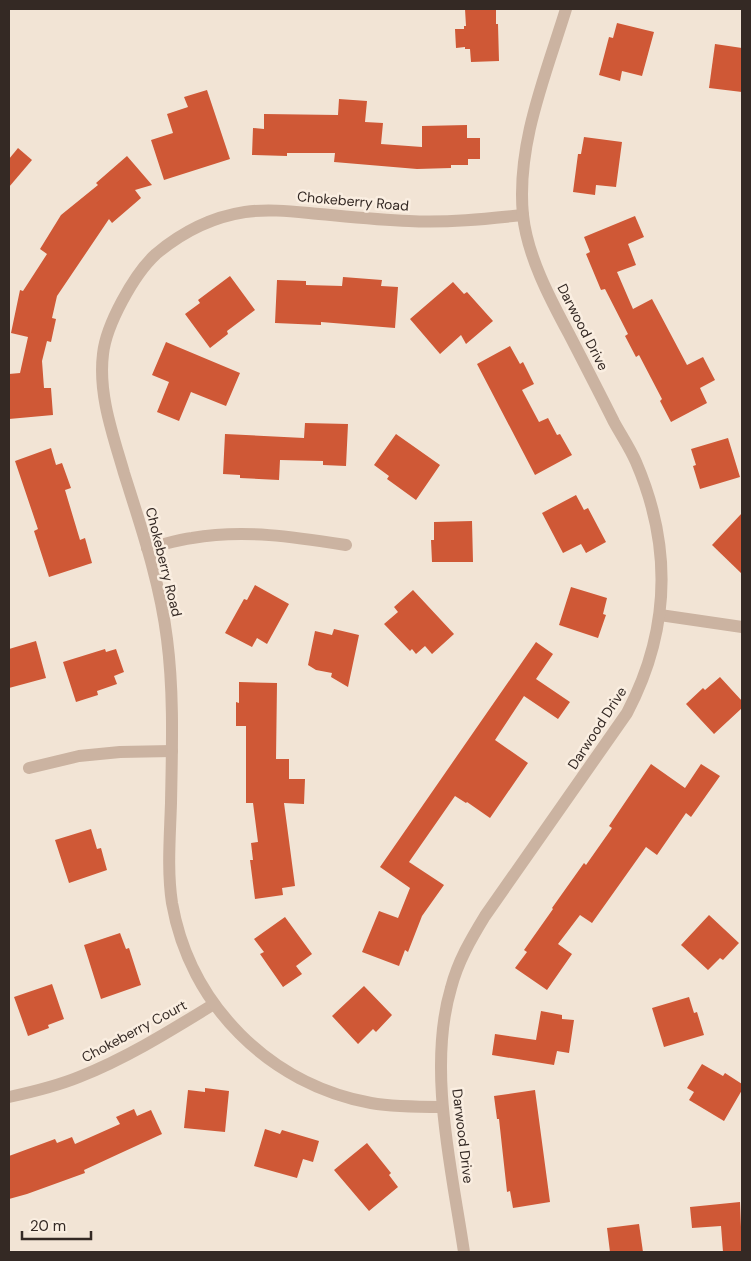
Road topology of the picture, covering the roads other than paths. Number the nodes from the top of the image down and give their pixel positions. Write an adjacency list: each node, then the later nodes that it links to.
1 (566, 9): 2 (street, Darwood Drive)
2 (523, 215): 4 (street, Chokeberry Road); 5 (street, Darwood Drive)
3 (346, 545): 4 (street)
4 (147, 548): 7 (street, Chokeberry Road)
5 (660, 616): 6 (street); 11 (street, Darwood Drive)
6 (742, 627)
7 (172, 751): 8 (street); 9 (street, Chokeberry Road)
8 (29, 768)
9 (214, 1004): 10 (street, Chokeberry Court); 11 (street, Chokeberry Road)
10 (9, 1097)
11 (442, 1107): 12 (street, Darwood Drive)
12 (464, 1252)

